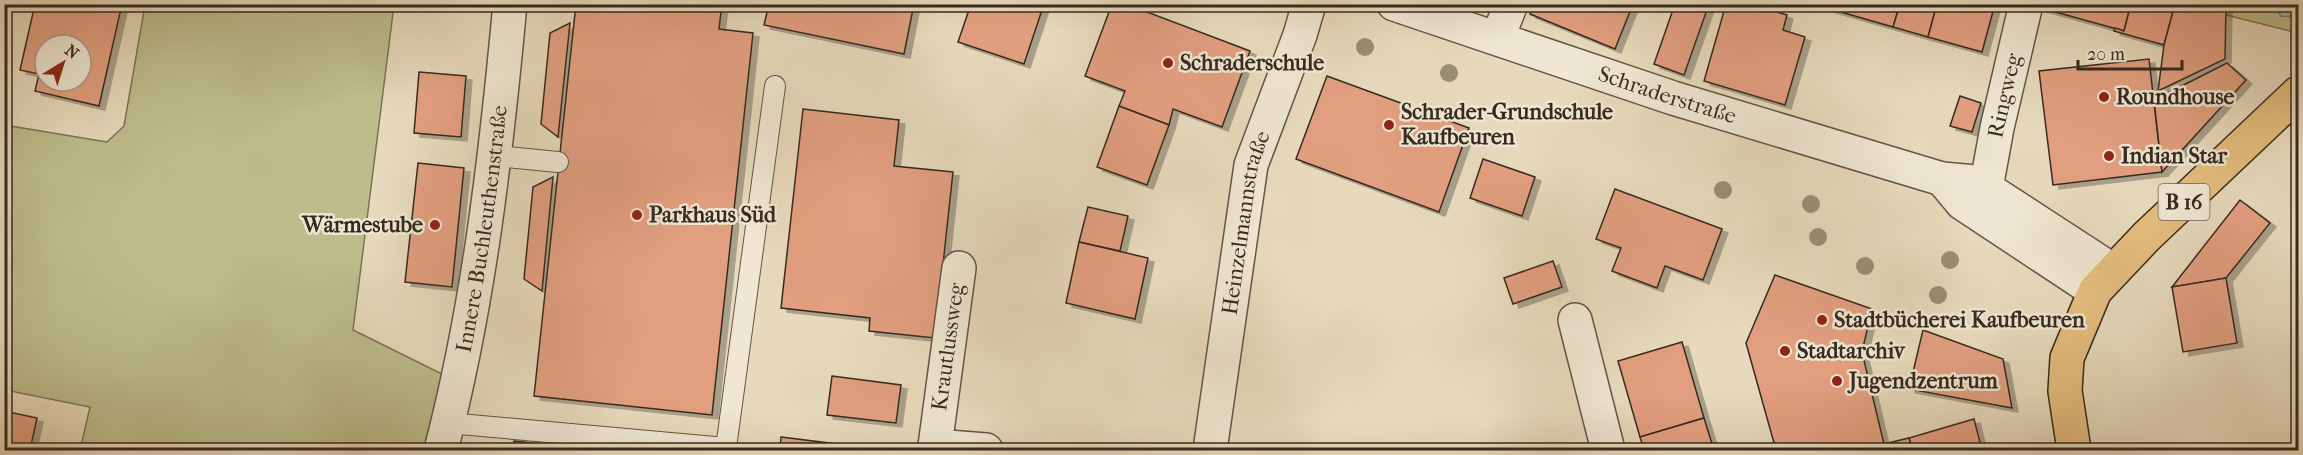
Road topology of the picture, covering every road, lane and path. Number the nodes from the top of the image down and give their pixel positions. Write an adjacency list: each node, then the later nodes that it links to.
1 (510, 4): 9 (street, Innere Buchleuthenstraße)
2 (1309, 4): 18 (street, Heinzelmannstraße)
3 (1394, 4): 6 (street, Schraderstraße)
4 (1511, 4): 6 (street)
5 (2026, 4): 12 (street, Ringweg)
6 (1498, 37): 11 (street, Schraderstraße)
7 (775, 86): 16 (lane)
8 (2298, 93): 14 (main road, B 16)
9 (496, 156): 10 (lane); 16 (street, Innere Buchleuthenstraße)
10 (558, 162)
11 (1942, 179): 12 (street, Schraderstraße); 14 (street)
12 (1986, 188): 14 (street, Schraderstraße)
13 (959, 268): 17 (street, Krautlussweg)
14 (2104, 280): 20 (main road, B 16)
15 (1575, 320): 19 (street)
16 (444, 437)
17 (986, 450)
18 (1210, 450)
19 (1608, 450)
20 (2074, 450)

